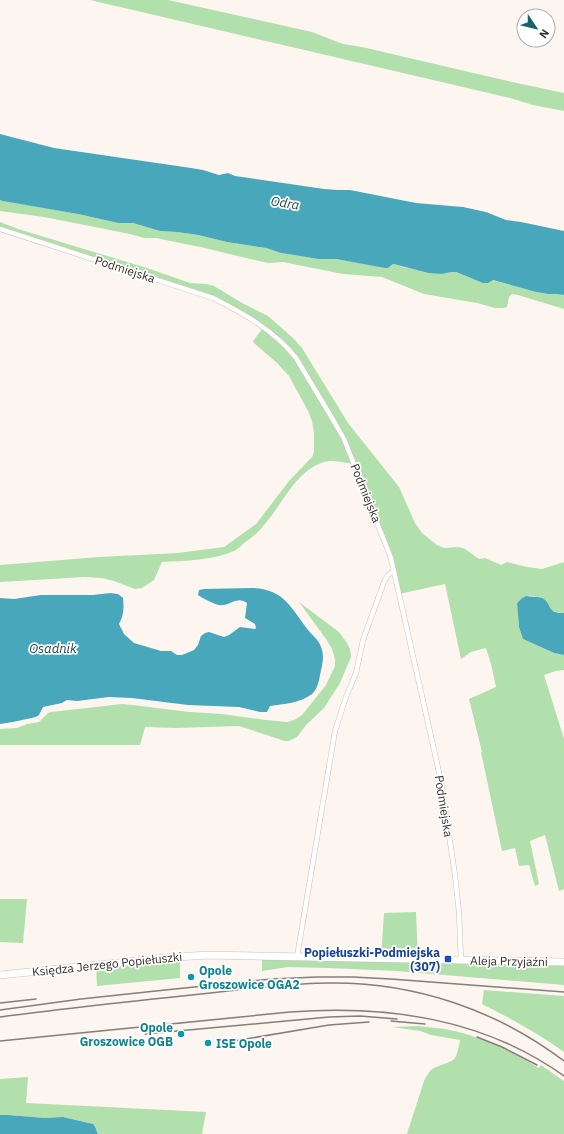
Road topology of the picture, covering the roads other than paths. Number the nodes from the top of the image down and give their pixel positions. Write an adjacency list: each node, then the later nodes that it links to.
1 (0, 229): 2 (street, Podmiejska)
2 (394, 571): 3 (street); 4 (street, Podmiejska)
3 (297, 957): 4 (main road, Księdza Jerzego Popiełuszki); 6 (main road, Księdza Jerzego Popiełuszki)
4 (458, 961): 5 (main road, Aleja Przyjaźni)
5 (564, 962)
6 (0, 975)

